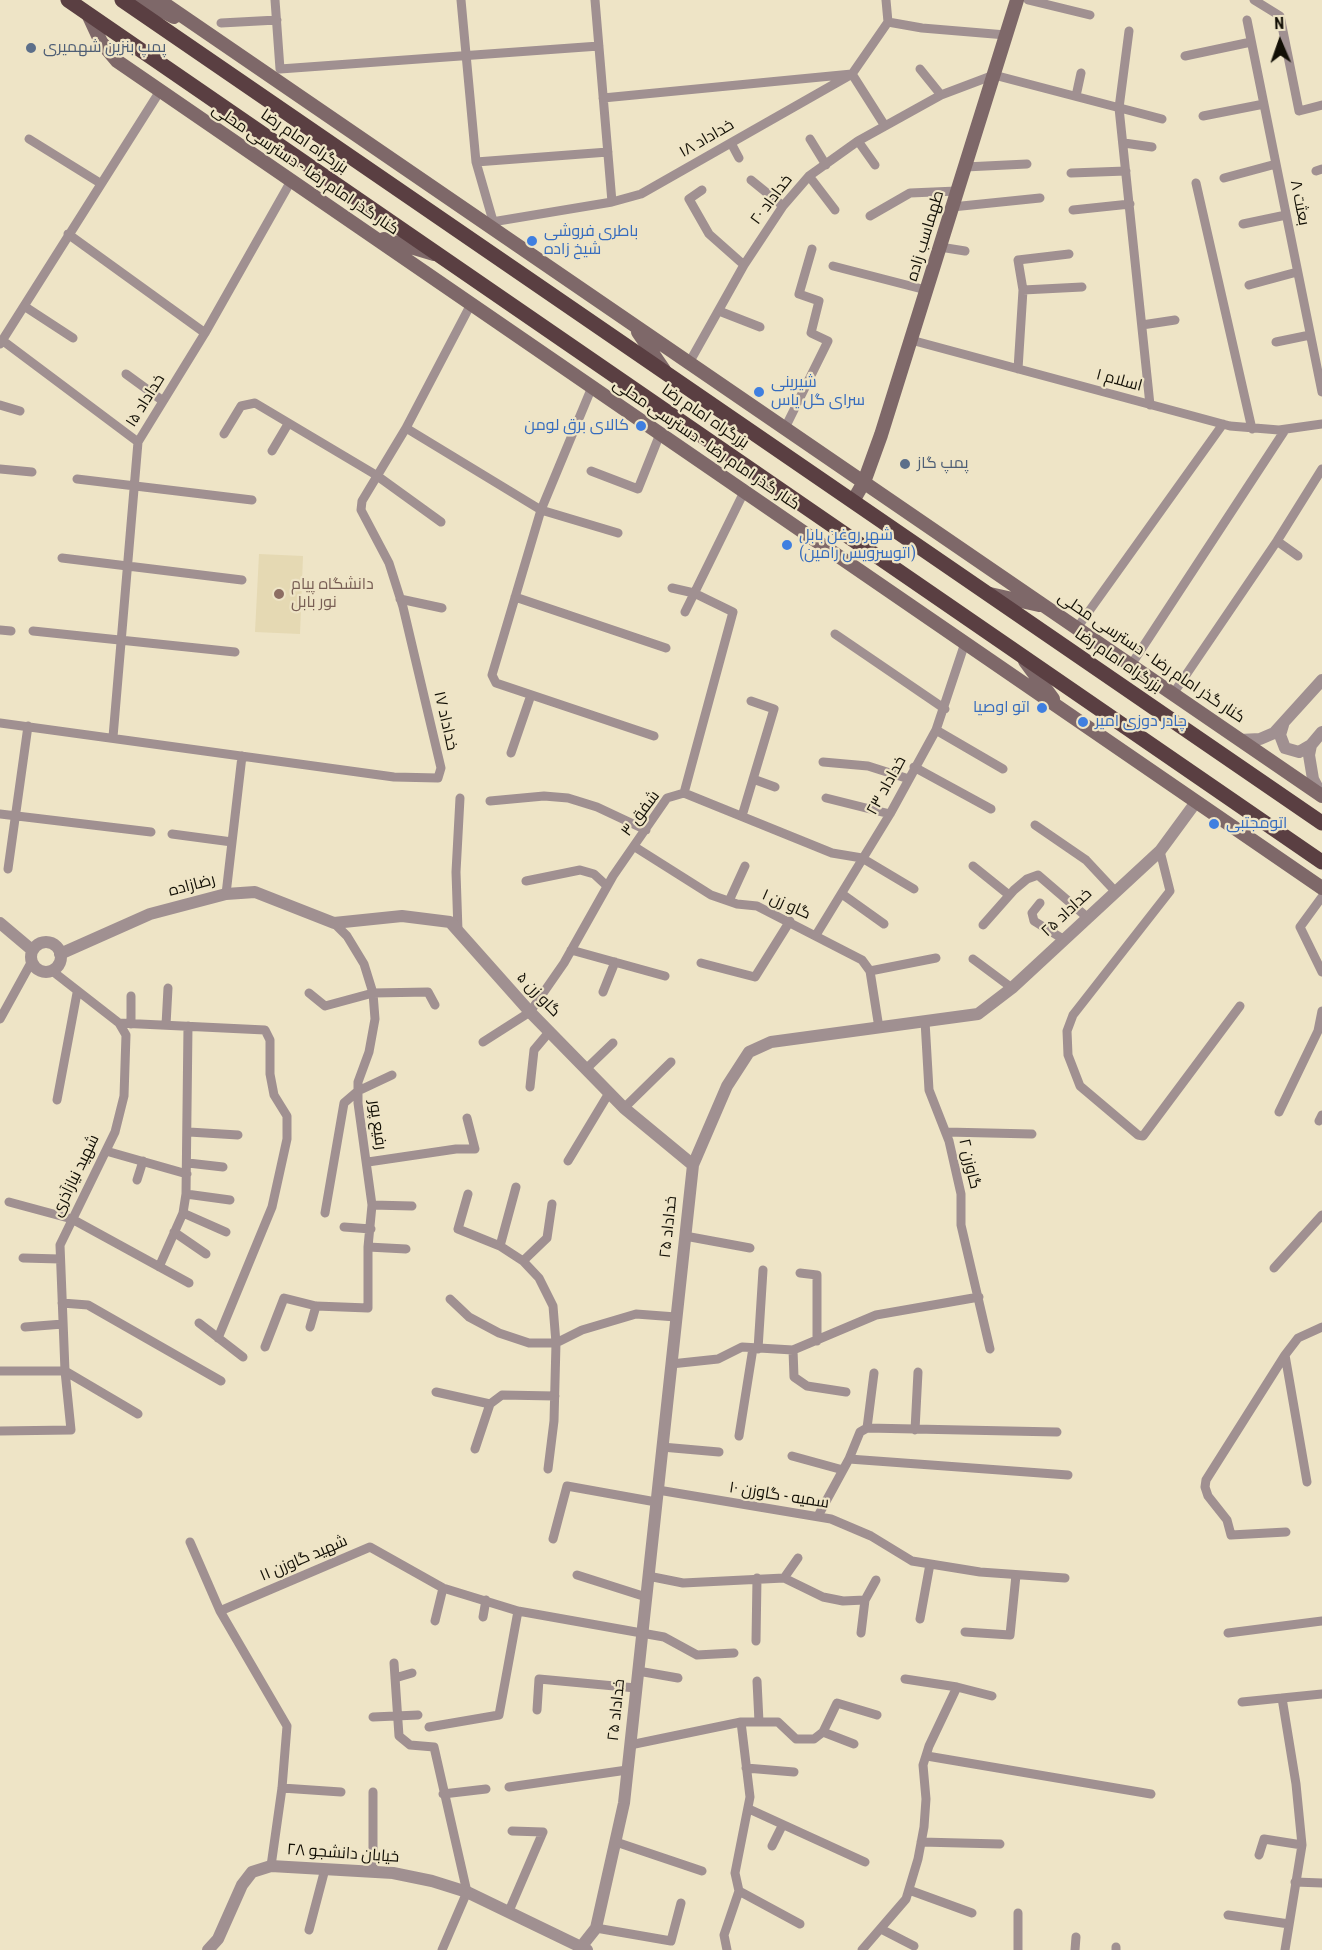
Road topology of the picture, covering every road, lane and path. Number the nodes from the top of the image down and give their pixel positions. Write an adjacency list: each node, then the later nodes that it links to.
1 (69, 0): 12 (highway, بزرگراه امام رضا)
2 (122, 0): 105 (highway, بزرگراه امام رضا)
3 (141, 0): 18 (main road)
4 (159, 0): 18 (main road, کنار گذر امام رضا - دسترسی محلی)
5 (275, 0): 14 (street)
6 (461, 0): 23 (street)
7 (595, 0): 22 (street)
8 (886, 0): 16 (street)
9 (1017, 0): 20 (main road, طهماسب زاده)
10 (1028, 0): 13 (street)
11 (1254, 0): 34 (street)
12 (88, 14): 29 (main road, کنار گذر امام رضا - دسترسی محلی); 80 (highway, بزرگراه امام رضا)
13 (1090, 15)
14 (277, 20): 17 (street); 23 (street)
15 (1247, 20): 21 (street, بعثت ۸)
16 (888, 22): 20 (street); 27 (street, خداداد ۱۸)
17 (221, 23)
18 (195, 24): 72 (main road, کنار گذر امام رضا - دسترسی محلی)
19 (1129, 32): 35 (street)
20 (1006, 35): 28 (main road, طهماسب زاده)
21 (1251, 42): 24 (street); 33 (street, بعثت ۸)
22 (599, 46): 23 (street); 32 (street)
23 (466, 56): 47 (street)
24 (1185, 56)
25 (920, 69): 30 (street)
26 (1081, 73): 31 (street)
27 (852, 74): 32 (street); 38 (street); 43 (street, خداداد ۱۸)
28 (994, 75): 30 (street, خداداد ۲۰); 31 (street); 52 (main road, طهماسب زاده)
29 (160, 91): 58 (main road, کنار گذر امام رضا - دسترسی محلی); 59 (street)
30 (941, 94): 38 (street, خداداد ۲۰)
31 (1076, 96): 35 (street)
32 (603, 98): 45 (street)
33 (1264, 104): 36 (street); 49 (street, بعثت ۸)
34 (1322, 105)
35 (1119, 108): 37 (street); 42 (street)
36 (1203, 116)
37 (1162, 119)
38 (885, 126): 41 (street, خداداد ۲۰)
39 (29, 139): 59 (street)
40 (810, 140): 50 (street)
41 (858, 141): 50 (street, خداداد ۲۰); 51 (street)
42 (1124, 142): 44 (street); 53 (street)
43 (731, 143): 46 (street); 64 (street, خداداد ۱۸)
44 (1152, 147)
45 (608, 152): 47 (street); 64 (street)
46 (739, 158)
47 (476, 162): 72 (street)
48 (1027, 164): 52 (street)
49 (1276, 164): 56 (street); 70 (street, بعثت ۸)
50 (826, 165): 55 (street, خداداد ۲۰)
51 (875, 165)
52 (965, 167): 62 (main road, طهماسب زاده)
53 (1126, 171): 54 (street); 65 (street)
54 (1071, 173)
55 (808, 176): 66 (street, خداداد ۲۰); 68 (street)
56 (1224, 178)
57 (750, 180): 66 (street)
58 (291, 181): 75 (main road, کنار گذر امام رضا - دسترسی محلی); 96 (street, خداداد ۱۵)
59 (100, 183): 74 (street)
60 (1196, 183): 118 (street)
61 (702, 190): 81 (street)
62 (957, 191): 67 (main road, طهماسب زاده); 71 (street)
63 (1040, 198): 67 (street)
64 (612, 202): 72 (street, خداداد ۱۸)
65 (1130, 204): 69 (street); 94 (street)
66 (783, 206): 81 (street, خداداد ۲۰)
67 (952, 207): 76 (main road, طهماسب زاده)
68 (835, 210)
69 (1073, 210)
70 (1286, 215): 73 (street); 83 (street, بعثت ۸)
71 (870, 216)
72 (489, 222): 93 (main road, کنار گذر امام رضا - دسترسی محلی)
73 (1243, 224)
74 (68, 234): 89 (street); 96 (street)
75 (370, 235): 80 (main road); 88 (main road, کنار گذر امام رضا - دسترسی محلی)
76 (940, 247): 78 (street); 86 (main road, طهماسب زاده)
77 (812, 249): 117 (street)
78 (965, 251)
79 (1069, 254): 87 (street)
80 (437, 255): 91 (highway, بزرگراه امام رضا)
81 (744, 265): 90 (street, خداداد ۲۰)
82 (833, 266): 86 (street)
83 (1297, 272): 84 (street); 98 (street, بعثت ۸)
84 (1249, 285)
85 (1082, 287): 87 (street)
86 (926, 290): 100 (main road, طهماسب زاده)
87 (1023, 290): 104 (street)
88 (471, 304): 97 (main road, کنار گذر امام رضا - دسترسی محلی); 116 (street, خداداد ۱۷)
89 (24, 306): 99 (street); 101 (street)
90 (719, 311): 95 (street); 103 (street, خداداد ۲۰)
91 (526, 315): 97 (main road); 160 (highway, بزرگراه امام رضا)
92 (1175, 320): 94 (street)
93 (633, 324): 103 (main road, کنار گذر امام رضا - دسترسی محلی); 105 (main road)
94 (1142, 326): 111 (street)
95 (760, 327)
96 (205, 333): 109 (street, خداداد ۱۵)
97 (514, 334): 107 (main road, کنار گذر امام رضا - دسترسی محلی)
98 (1310, 335): 102 (street); 108 (street, بعثت ۸)
99 (73, 338)
100 (911, 340): 104 (street, اسلام ۱); 130 (main road, طهماسب زاده)
101 (1, 342): 122 (street)
102 (1276, 342)
103 (690, 363): 117 (main road, کنار گذر امام رضا - دسترسی محلی)
104 (1018, 369): 111 (street, اسلام ۱)
105 (665, 372): 134 (highway, بزرگراه امام رضا)
106 (126, 375): 109 (street)
107 (591, 387): 121 (main road, کنار گذر امام رضا - دسترسی محلی); 135 (street)
108 (1322, 392)
109 (163, 401): 122 (street, خداداد ۱۵)
110 (0, 405): 112 (street)
111 (1150, 405): 114 (street, اسلام ۱)
112 (20, 411)
113 (288, 424): 120 (street); 123 (street); 128 (street)
114 (1223, 424): 118 (street, اسلام ۱); 151 (street)
115 (1322, 424): 119 (street, اسلام ۱)
116 (406, 428): 128 (street, خداداد ۱۷); 135 (street)
117 (785, 428): 130 (main road, کنار گذر امام رضا - دسترسی محلی)
118 (1251, 429): 119 (street, اسلام ۱)
119 (1285, 430): 161 (street)
120 (224, 434)
121 (660, 434): 126 (street); 132 (main road, کنار گذر امام رضا - دسترسی محلی)
122 (138, 442): 131 (street, خداداد ۱۵)
123 (272, 451)
124 (0, 469): 127 (street)
125 (1322, 469): 138 (street)
126 (591, 471)
127 (32, 472)
128 (376, 475): 136 (street); 147 (street, خداداد ۱۷)
129 (77, 479): 131 (street)
130 (864, 482): 134 (main road, طهماسب زاده); 148 (main road, کنار گذر امام رضا - دسترسی محلی)
131 (134, 486): 133 (street); 141 (street, خداداد ۱۵)
132 (744, 492): 144 (street); 157 (main road, کنار گذر امام رضا - دسترسی محلی)
133 (252, 500)
134 (853, 501): 145 (highway, بزرگراه امام رضا)
135 (541, 510): 137 (street); 146 (street)
136 (441, 522)
137 (618, 533)
138 (1277, 541): 139 (street); 164 (street)
139 (1298, 556)
140 (62, 558): 141 (street)
141 (127, 567): 142 (street); 156 (street, خداداد ۱۵)
142 (243, 580)
143 (672, 588): 144 (street, شفق ۳)
144 (694, 593): 150 (street); 186 (street, شفق ۳)
145 (988, 593): 148 (main road); 197 (highway, بزرگراه امام رضا)
146 (515, 597): 158 (street); 163 (street)
147 (400, 599): 149 (street); 178 (street, خداداد ۱۷)
148 (1047, 607): 151 (main road, کنار گذر امام رضا - دسترسی محلی)
149 (442, 608)
150 (685, 612)
151 (1077, 628): 161 (main road, کنار گذر امام رضا - دسترسی محلی)
152 (0, 630): 153 (street)
153 (11, 631)
154 (33, 631): 156 (street)
155 (835, 634): 167 (street)
156 (122, 640): 159 (street); 174 (street, خداداد ۱۵)
157 (965, 644): 166 (main road, کنار گذر امام رضا - دسترسی محلی); 167 (street, خداداد ۲۳)
158 (666, 648)
159 (235, 652)
160 (1023, 657): 166 (main road); 184 (highway, بزرگراه امام رضا)
161 (1131, 665): 164 (main road, کنار گذر امام رضا - دسترسی محلی)
162 (1322, 680): 169 (street)
163 (531, 694): 173 (street); 177 (street)
164 (1173, 694): 175 (main road, کنار گذر امام رضا - دسترسی محلی)
165 (751, 701): 182 (street)
166 (1060, 708): 191 (main road, کنار گذر امام رضا - دسترسی محلی)
167 (945, 709): 171 (street, خداداد ۲۳)
168 (0, 723): 170 (street, خداداد ۱۷)
169 (1283, 725): 175 (street); 176 (street)
170 (28, 726): 174 (street, خداداد ۱۷); 195 (street)
171 (936, 730): 180 (street, خداداد ۲۳); 181 (street)
172 (1322, 732): 176 (street)
173 (654, 736)
174 (113, 737): 178 (street, خداداد ۱۷)
175 (1240, 740): 187 (main road, کنار گذر امام رضا - دسترسی محلی)
176 (1311, 745): 187 (street)
177 (511, 753)
178 (242, 756): 202 (street)
179 (823, 762): 183 (street)
180 (914, 767): 183 (street, خداداد ۲۳); 192 (street)
181 (1003, 769)
182 (753, 778): 185 (street); 196 (street)
183 (909, 779): 194 (street, خداداد ۲۳)
184 (1208, 784): 191 (main road); 206 (highway, بزرگراه امام رضا)
185 (775, 787)
186 (684, 793): 196 (street); 199 (street, شفق ۳)
187 (1322, 796)
188 (460, 798): 227 (street)
189 (826, 798): 194 (street)
190 (490, 801): 199 (street)
191 (1196, 802): 204 (street, خداداد ۲۵); 212 (main road, کنار گذر امام رضا - دسترسی محلی)
192 (991, 809)
193 (0, 814): 195 (street)
194 (890, 814): 205 (street, خداداد ۲۳)
195 (15, 816): 200 (street); 209 (street)
196 (742, 816): 205 (street)
197 (1322, 823)
198 (1035, 825): 214 (street)
199 (646, 830): 203 (street, شفق ۳)
200 (151, 832)
201 (172, 834): 202 (street)
202 (232, 842): 215 (street)
203 (635, 847): 211 (street, شفق ۳); 219 (street, گاو زن ۱)
204 (1160, 851): 214 (street, خداداد ۲۵); 249 (street)
205 (862, 858): 213 (street); 216 (street, خداداد ۲۳)
206 (1322, 862)
207 (745, 866): 219 (street)
208 (973, 867): 217 (street)
209 (8, 869)
210 (526, 881): 211 (street)
211 (607, 886): 230 (street, شفق ۳)
212 (1322, 888)
213 (914, 889)
214 (1114, 890): 221 (street, خداداد ۲۵)
215 (226, 894): 224 (street, رضازاده); 231 (street, رضازاده)
216 (842, 894): 225 (street); 228 (street, خداداد ۲۳)
217 (1009, 895): 221 (street); 226 (street)
218 (1322, 897): 239 (street)
219 (729, 901): 222 (street, گاو زن ۱)
220 (1040, 903): 229 (street)
221 (1088, 918): 229 (street, خداداد ۲۵)
222 (790, 921): 228 (street, گاو زن ۱); 236 (street)
223 (0, 923): 232 (street)
224 (334, 923): 227 (street, گاو زن ۵); 245 (street, رفیع پور)
225 (884, 924)
226 (983, 925)
227 (458, 931): 251 (street, گاو زن ۵)
228 (816, 935): 238 (street, گاو زن ۱)
229 (1064, 939): 242 (street, خداداد ۲۵)
230 (571, 950): 235 (street); 251 (street, شفق ۳)
231 (60, 954): 232 (street); 237 (street)
232 (32, 956): 237 (street); 252 (street)
233 (936, 958): 238 (street)
234 (973, 959): 242 (street)
235 (615, 962): 240 (street); 246 (street)
236 (701, 963)
237 (51, 970): 243 (street)
238 (870, 970): 258 (street)
239 (1322, 972)
240 (665, 976)
241 (168, 988): 256 (street)
242 (1012, 988): 253 (street, خداداد ۲۵)
243 (77, 993): 254 (street); 268 (street)
244 (309, 993): 245 (street)
245 (373, 993): 248 (street); 266 (street, رفیع پور)
246 (603, 993)
247 (131, 996): 255 (street)
248 (435, 1005)
249 (1240, 1006)
250 (1322, 1011): 270 (street)
251 (530, 1012): 259 (street, گاو زن ۵); 260 (street)
252 (0, 1019)
253 (926, 1021): 258 (street, خداداد ۲۵); 273 (street, گاوزن ۲)
254 (119, 1023): 255 (street); 276 (street, شهید نیازآذری)
255 (131, 1024): 256 (street)
256 (166, 1025): 257 (street)
257 (188, 1026): 272 (street); 325 (street)
258 (879, 1028): 281 (street, خداداد ۲۵)
259 (550, 1031): 263 (street, گاو زن ۵); 265 (street)
260 (483, 1042)
261 (613, 1043): 263 (street)
262 (671, 1062): 269 (street)
263 (586, 1069): 267 (street, گاو زن ۵)
264 (392, 1075): 266 (street)
265 (530, 1087)
266 (358, 1090): 279 (street, رفیع پور); 293 (street)
267 (609, 1093): 269 (street, گاو زن ۵); 278 (street)
268 (57, 1100)
269 (624, 1108): 281 (street, گاو زن ۵)
270 (1279, 1112)
271 (467, 1118): 279 (street)
272 (189, 1132): 275 (street); 280 (street)
273 (946, 1132): 274 (street); 315 (street, گاوزن ۲)
274 (1032, 1134)
275 (238, 1135)
276 (106, 1151): 277 (street); 296 (street, شهید نیازآذری)
277 (143, 1161): 283 (street); 284 (street)
278 (568, 1161)
279 (368, 1162): 291 (street, رفیع پور)
280 (188, 1163): 282 (street); 283 (street)
281 (693, 1165): 301 (street, خداداد ۲۵)
282 (223, 1167)
283 (188, 1174): 286 (street)
284 (136, 1180)
285 (516, 1187): 302 (street)
286 (186, 1194): 288 (street); 294 (street)
287 (468, 1194): 302 (street)
288 (230, 1200)
289 (9, 1202): 296 (street)
290 (552, 1204): 309 (street)
291 (372, 1205): 292 (street); 298 (street, رفیع پور)
292 (411, 1206)
293 (325, 1212)
294 (183, 1213): 299 (street); 300 (street)
295 (1322, 1215): 311 (street)
296 (72, 1219): 308 (street, شهید نیازآذری); 310 (street)
297 (344, 1227): 298 (street)
298 (371, 1229): 303 (street, رفیع پور)
299 (174, 1232): 306 (street); 310 (street)
300 (226, 1232)
301 (685, 1236): 304 (street); 319 (street, خداداد ۲۵)
302 (500, 1246): 309 (street)
303 (368, 1247): 305 (street); 318 (street, رفیع پور)
304 (750, 1248)
305 (406, 1249)
306 (206, 1254)
307 (23, 1258): 308 (street)
308 (60, 1258): 317 (street, شهید نیازآذری)
309 (523, 1261): 327 (street)
310 (159, 1267): 314 (street)
311 (1274, 1269)
312 (763, 1270): 329 (street)
313 (800, 1273): 326 (street)
314 (189, 1283)
315 (979, 1297): 326 (street); 330 (street, گاوزن ۲)
316 (450, 1299): 327 (street)
317 (62, 1303): 321 (street, شهید نیازآذری); 339 (street)
318 (316, 1305): 322 (street); 328 (street)
319 (676, 1317): 327 (street); 334 (street, خداداد ۲۵)
320 (199, 1323): 325 (street)
321 (63, 1324): 324 (street); 336 (street, شهید نیازآذری)
322 (310, 1327)
323 (1322, 1327): 332 (street)
324 (25, 1328)
325 (218, 1338): 333 (street)
326 (818, 1341): 331 (street)
327 (556, 1343): 342 (street)
328 (265, 1347)
329 (755, 1348): 331 (street); 334 (street); 349 (street)
330 (990, 1349)
331 (793, 1350): 341 (street)
332 (1286, 1355): 358 (street); 361 (street)
333 (243, 1357)
334 (671, 1364): 350 (street, خداداد ۲۵)
335 (0, 1371): 336 (street)
336 (65, 1371): 344 (street); 347 (street, شهید نیازآذری)
337 (918, 1372): 346 (street)
338 (874, 1373): 345 (street)
339 (221, 1381)
340 (436, 1392): 343 (street)
341 (846, 1392)
342 (555, 1396): 343 (street); 355 (street)
343 (490, 1404): 351 (street)
344 (138, 1414)
345 (867, 1428): 346 (street); 354 (street)
346 (915, 1430): 348 (street)
347 (0, 1431)
348 (1057, 1432)
349 (739, 1436)
350 (662, 1447): 352 (street); 359 (street, خداداد ۲۵)
351 (475, 1449)
352 (719, 1452)
353 (792, 1456): 356 (street)
354 (849, 1459): 356 (street); 357 (street)
355 (548, 1469)
356 (843, 1470): 360 (street)
357 (1068, 1475)
358 (1307, 1482)
359 (657, 1496): 360 (street, سمیه - گاوزن ۱۰); 362 (street, سمیه - گاوزن ۱۰); 368 (street, خداداد ۲۵)
360 (818, 1516): 365 (street, سمیه - گاوزن ۱۰)
361 (1286, 1532)
362 (553, 1539)
363 (190, 1542): 377 (street)
364 (798, 1558): 370 (street)
365 (930, 1564): 367 (street, سمیه - گاوزن ۱۰); 380 (street)
366 (577, 1575): 374 (street)
367 (1016, 1575): 371 (street, سمیه - گاوزن ۱۰); 383 (street)
368 (648, 1576): 369 (street); 374 (street, خداداد ۲۵)
369 (757, 1578): 370 (street); 387 (street)
370 (784, 1578): 376 (street)
371 (1065, 1578)
372 (876, 1580): 376 (street)
373 (443, 1588): 375 (street, شهید گاوزن ۱۱); 377 (street, شهید گاوزن ۱۱); 381 (street)
374 (646, 1597): 384 (street, خداداد ۲۵)
375 (486, 1600): 378 (street, شهید گاوزن ۱۱); 379 (street)
376 (865, 1600): 386 (street)
377 (220, 1611): 418 (street)
378 (518, 1611): 384 (street, شهید گاوزن ۱۱); 409 (street)
379 (483, 1617)
380 (920, 1619)
381 (435, 1621)
382 (1322, 1621): 385 (street)
383 (965, 1632)
384 (642, 1633): 388 (street, شهید گاوزن ۱۱); 390 (street, خداداد ۲۵)
385 (1228, 1633)
386 (861, 1634)
387 (756, 1641)
388 (734, 1653)
389 (394, 1663): 392 (street)
390 (638, 1671): 393 (street); 397 (street, خداداد ۲۵)
391 (412, 1672): 392 (street)
392 (395, 1677): 405 (street)
393 (678, 1678)
394 (905, 1679): 396 (street)
395 (757, 1681): 408 (street)
396 (957, 1687): 399 (street); 413 (street)
397 (636, 1688): 402 (street); 412 (street, خداداد ۲۵)
398 (1322, 1694): 400 (street)
399 (992, 1696)
400 (1282, 1698): 401 (street); 430 (street)
401 (1242, 1702)
402 (537, 1710)
403 (418, 1715): 405 (street)
404 (877, 1715): 410 (street)
405 (398, 1716): 406 (street); 422 (street)
406 (373, 1717)
407 (741, 1722): 408 (street); 412 (street); 414 (street)
408 (759, 1722): 410 (street)
409 (429, 1727)
410 (823, 1732): 411 (street)
411 (854, 1744)
412 (630, 1745): 415 (street, خداداد ۲۵)
413 (927, 1756): 423 (street); 428 (street)
414 (746, 1768): 416 (street); 424 (street)
415 (627, 1770): 417 (street); 427 (street, خداداد ۲۵)
416 (794, 1772)
417 (508, 1787)
418 (282, 1788): 420 (street); 434 (street)
419 (486, 1789): 422 (street)
420 (341, 1792)
421 (373, 1792): 437 (street)
422 (443, 1794): 442 (street)
423 (1151, 1794)
424 (749, 1809): 425 (street); 441 (street)
425 (782, 1826): 431 (street); 433 (street)
426 (512, 1831): 444 (street)
427 (616, 1842): 436 (street); 450 (street, خداداد ۲۵)
428 (921, 1842): 429 (street); 440 (street)
429 (1000, 1844)
430 (1302, 1845): 432 (street); 438 (street)
431 (772, 1846)
432 (1259, 1855)
433 (865, 1862)
434 (272, 1866): 435 (street, خیابان دانشجو ۲۸); 456 (street, خیابان دانشجو ۲۸)
435 (325, 1869): 437 (street, خیابان دانشجو ۲۸); 452 (street)
436 (702, 1870)
437 (373, 1871): 442 (street, خیابان دانشجو ۲۸)
438 (1295, 1882): 439 (street); 449 (street)
439 (1322, 1883)
440 (909, 1890): 445 (street); 451 (street)
441 (739, 1891): 448 (street); 458 (street)
442 (467, 1892): 444 (street, خیابان دانشجو ۲۸); 457 (street)
443 (681, 1903): 450 (street)
444 (509, 1911): 455 (street, خیابان دانشجو ۲۸)
445 (972, 1913)
446 (1018, 1913): 460 (street)
447 (1228, 1915): 449 (street)
448 (800, 1924)
449 (1289, 1924): 462 (street)
450 (596, 1928): 455 (street, خداداد ۲۵)
451 (881, 1929): 454 (street); 459 (street)
452 (309, 1930)
453 (1076, 1937): 461 (street)
454 (914, 1946)
455 (582, 1949)
456 (208, 1950)
457 (442, 1950)
458 (727, 1950)
459 (862, 1950)
460 (1018, 1950)
461 (1076, 1950)
462 (1285, 1950)

